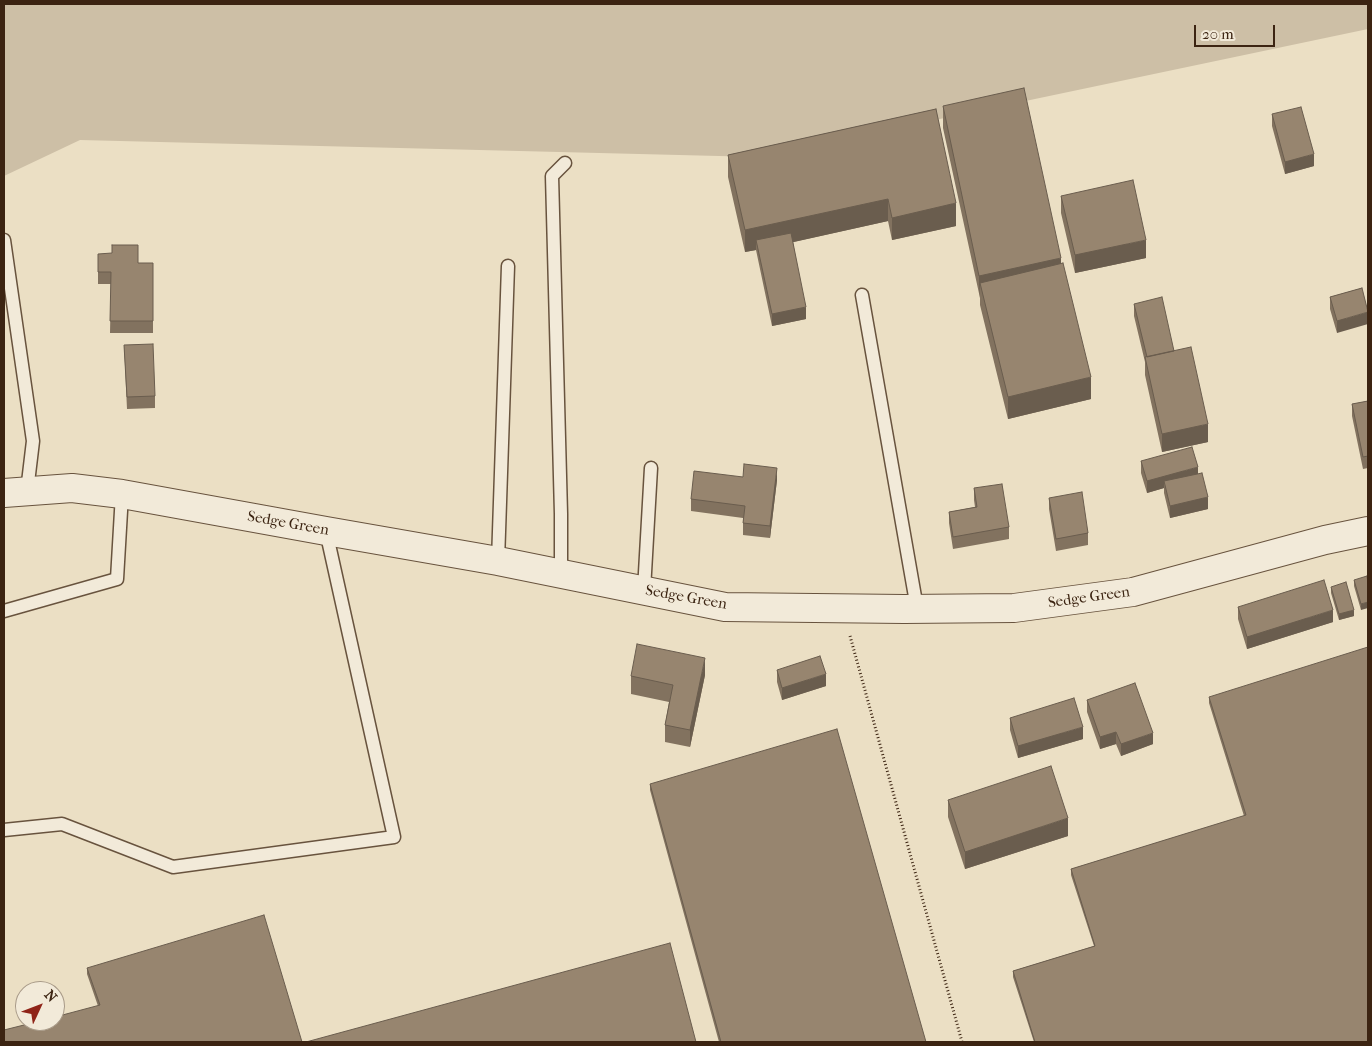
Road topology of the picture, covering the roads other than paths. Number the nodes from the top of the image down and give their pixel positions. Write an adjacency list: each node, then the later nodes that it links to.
1 (565, 163): 11 (lane)
2 (4, 240): 6 (lane)
3 (508, 266): 10 (lane)
4 (862, 295): 13 (lane)
5 (651, 468): 12 (lane)
6 (15, 492): 7 (street, Sedge Green)
7 (122, 494): 8 (street, Sedge Green); 14 (lane)
8 (326, 531): 10 (street, Sedge Green); 15 (lane)
9 (1368, 531): 13 (street, Sedge Green)
10 (498, 561): 11 (street, Sedge Green)
11 (561, 574): 12 (street, Sedge Green)
12 (644, 590): 13 (street, Sedge Green)
13 (917, 608)
14 (4, 611)
15 (4, 830)

